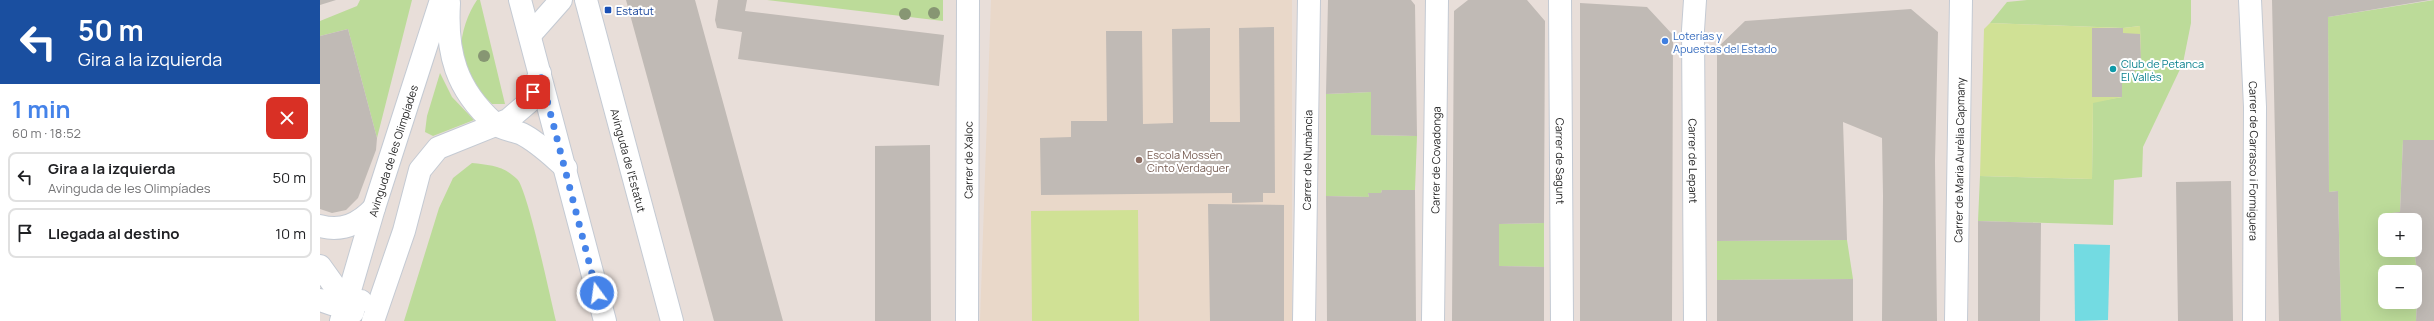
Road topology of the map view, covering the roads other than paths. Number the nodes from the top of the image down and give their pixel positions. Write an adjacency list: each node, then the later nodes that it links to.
1 (442, 0): 17 (street, Avinguda de les Olimpíades)
2 (449, 0): 15 (street)
3 (520, 0): 13 (street)
4 (561, 0): 13 (street)
5 (586, 0): 24 (street, Avinguda de l'Estatut)
6 (968, 0): 25 (street, Carrer de Xaloc)
7 (1309, 0): 26 (street, Carrer de Numància)
8 (1436, 0): 27 (street, Carrer de Covadonga)
9 (1560, 0): 28 (street, Carrer de Sagunt)
10 (1695, 0): 29 (street, Carrer de Lepant)
11 (1960, 0): 30 (street, Carrer de Maria Aurèlia Capmany)
12 (2250, 0): 31 (street, Carrer de Carrasco i Formiguera)
13 (530, 35): 14 (street)
14 (540, 73): 15 (street); 16 (street)
15 (495, 124): 16 (street); 20 (street)
16 (566, 168): 23 (street)
17 (374, 208): 18 (street); 21 (street, Avinguda de les Olimpíades)
18 (320, 226)
19 (320, 266): 21 (street)
20 (390, 272): 21 (street); 22 (street)
21 (339, 306)
22 (374, 321)
23 (605, 321)
24 (672, 321)
25 (967, 321)
26 (1304, 321)
27 (1433, 321)
28 (1562, 321)
29 (1695, 321)
30 (1956, 321)
31 (2254, 321)

